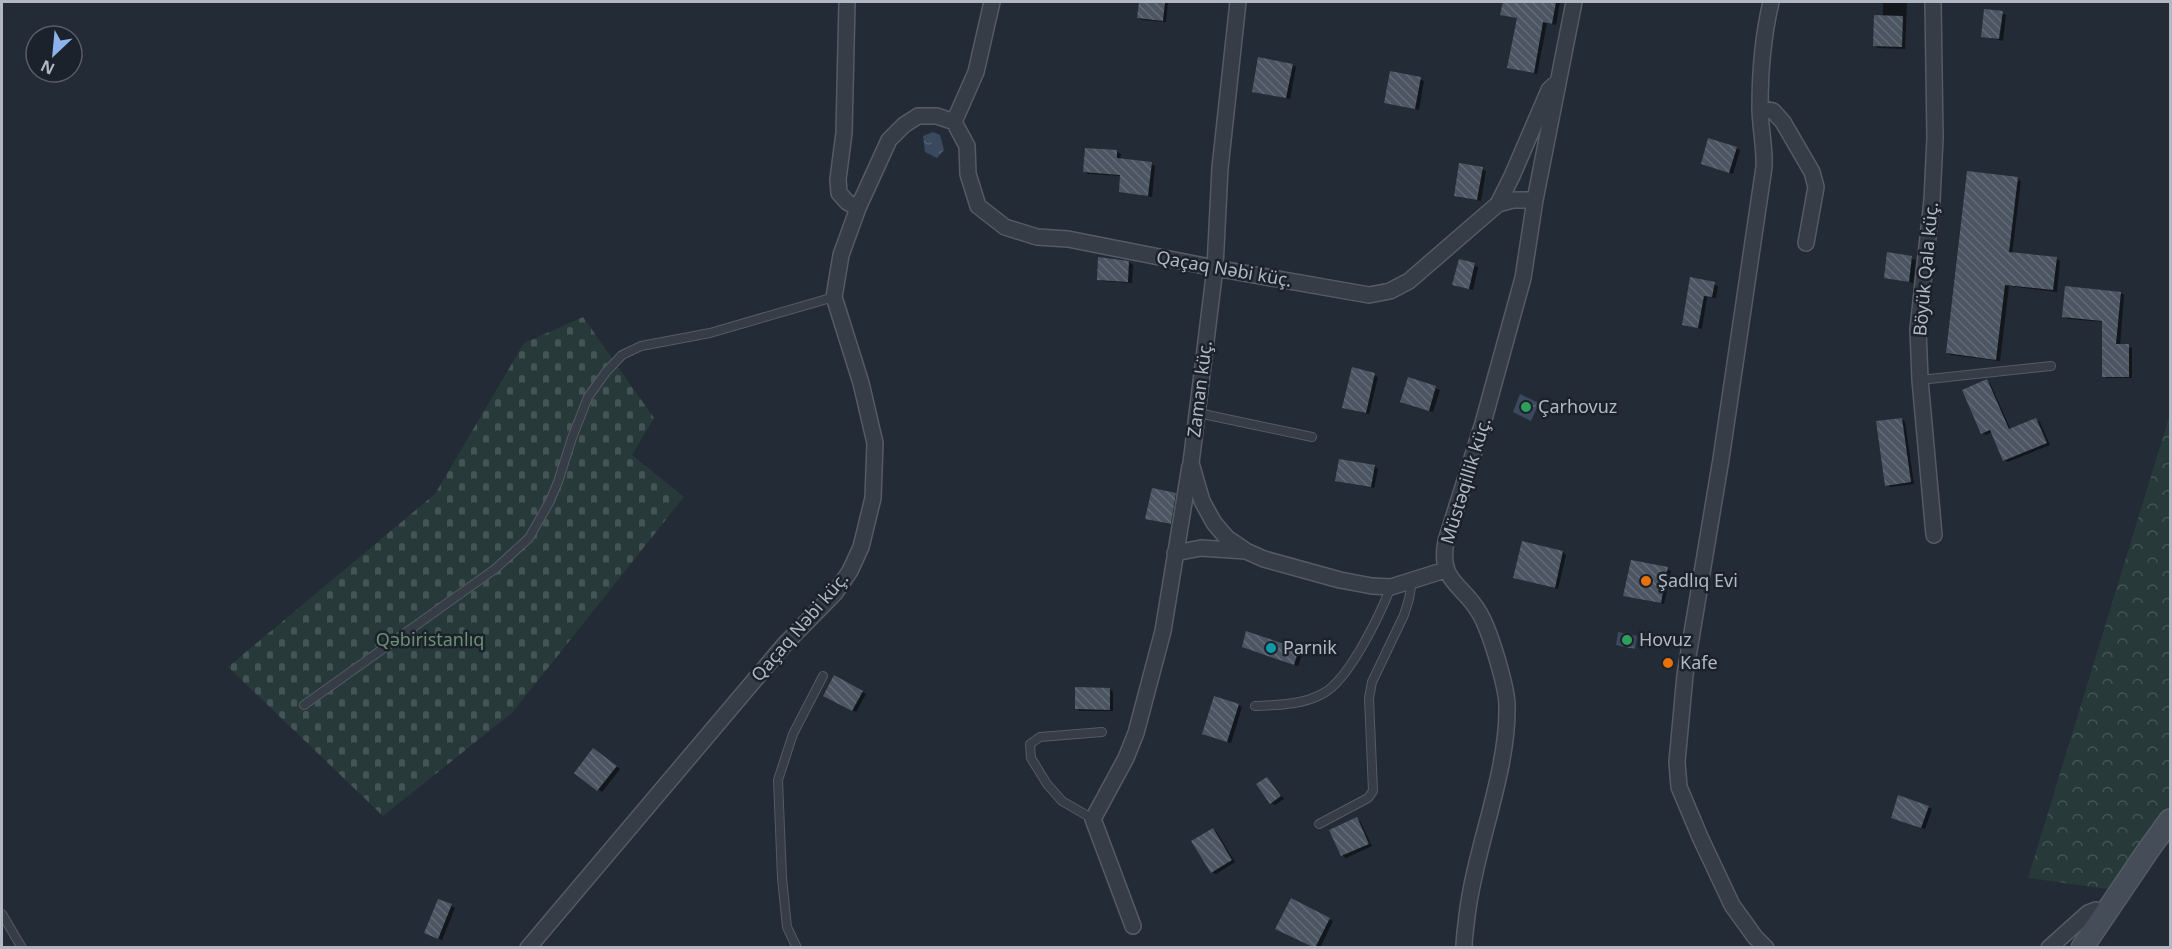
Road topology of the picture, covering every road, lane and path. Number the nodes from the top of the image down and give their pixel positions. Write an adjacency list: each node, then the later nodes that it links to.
1 (847, 2): 12 (street)
2 (992, 2): 9 (street)
3 (1238, 2): 14 (street, Zaman küç.)
4 (1574, 2): 7 (street, Müstəqillik küç.)
5 (1772, 2): 8 (street)
6 (1933, 2): 17 (street, Böyük Qala küç.)
7 (1559, 81): 10 (street, Müstəqillik küç.); 11 (street)
8 (1760, 108): 13 (street); 41 (street)
9 (954, 122): 12 (street, Qaçaq Nəbi küç.); 14 (street, Qaçaq Nəbi küç.)
10 (1535, 200): 11 (street); 24 (street, Müstəqillik küç.)
11 (1498, 204): 14 (street, Qaçaq Nəbi küç.)
12 (858, 208): 15 (street, Qaçaq Nəbi küç.)
13 (1806, 243)
14 (1215, 268): 18 (street, Zaman küç.)
15 (834, 297): 28 (lane); 38 (street, Qaçaq Nəbi küç.)
16 (2051, 366): 17 (lane)
17 (1920, 380): 21 (street, Böyük Qala küç.)
18 (1198, 413): 19 (lane); 20 (street, Zaman küç.)
19 (1312, 437)
20 (1191, 463): 22 (street, Zaman küç.); 23 (street)
21 (1934, 535)
22 (1246, 551): 23 (street); 26 (street, Zaman küç.)
23 (1175, 553): 31 (street)
24 (1445, 570): 25 (street, Zaman küç.); 40 (street, Müstəqillik küç.)
25 (1412, 581): 26 (street, Zaman küç.); 33 (lane)
26 (1391, 586): 29 (lane)
27 (823, 676): 39 (lane)
28 (304, 705)
29 (1255, 706)
30 (1102, 732): 31 (lane)
31 (1094, 819): 36 (street)
32 (2170, 820): 34 (street)
33 (1319, 824)
34 (2106, 912): 42 (street); 43 (street)
35 (2, 914): 37 (lane)
36 (1133, 926)
37 (21, 948)
38 (528, 948)
39 (797, 948)
40 (1464, 948)
41 (1767, 948)
42 (2049, 948)
43 (2082, 948)

